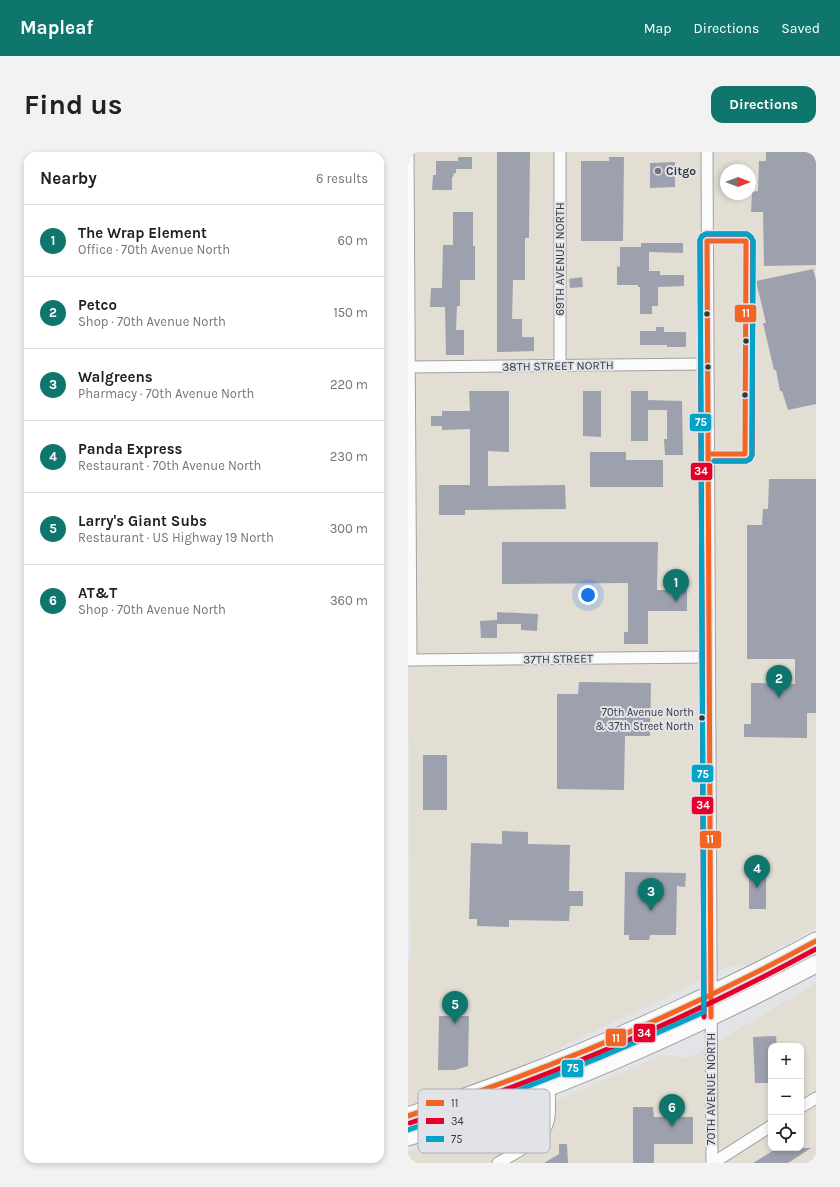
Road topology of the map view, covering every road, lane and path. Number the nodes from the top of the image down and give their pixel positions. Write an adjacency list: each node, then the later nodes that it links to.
1 (408, 152): 6 (street)
2 (560, 152): 5 (street, 69TH AVENUE NORTH)
3 (707, 152): 4 (street, 70TH AVENUE NORTH)
4 (708, 364): 5 (street, 38TH STREET NORTH); 7 (street, 70TH AVENUE NORTH)
5 (560, 366): 6 (street, 38TH STREET NORTH)
6 (409, 367): 8 (street)
7 (709, 657): 8 (street, 37TH STREET); 11 (street, 70TH AVENUE NORTH)
8 (409, 660)
9 (816, 941): 11 (highway)
10 (816, 964): 12 (highway)
11 (711, 994): 12 (street, 70TH AVENUE NORTH); 14 (highway)
12 (711, 1017): 13 (highway); 24 (street, 70TH AVENUE NORTH)
13 (549, 1088)
14 (488, 1089)
15 (816, 1098): 16 (street)
16 (804, 1105)
17 (418, 1113): 18 (highway)
18 (408, 1116)
19 (768, 1128): 24 (street)
20 (418, 1135): 21 (highway)
21 (408, 1138)
22 (514, 1153): 23 (street)
23 (498, 1163)
24 (712, 1163)

